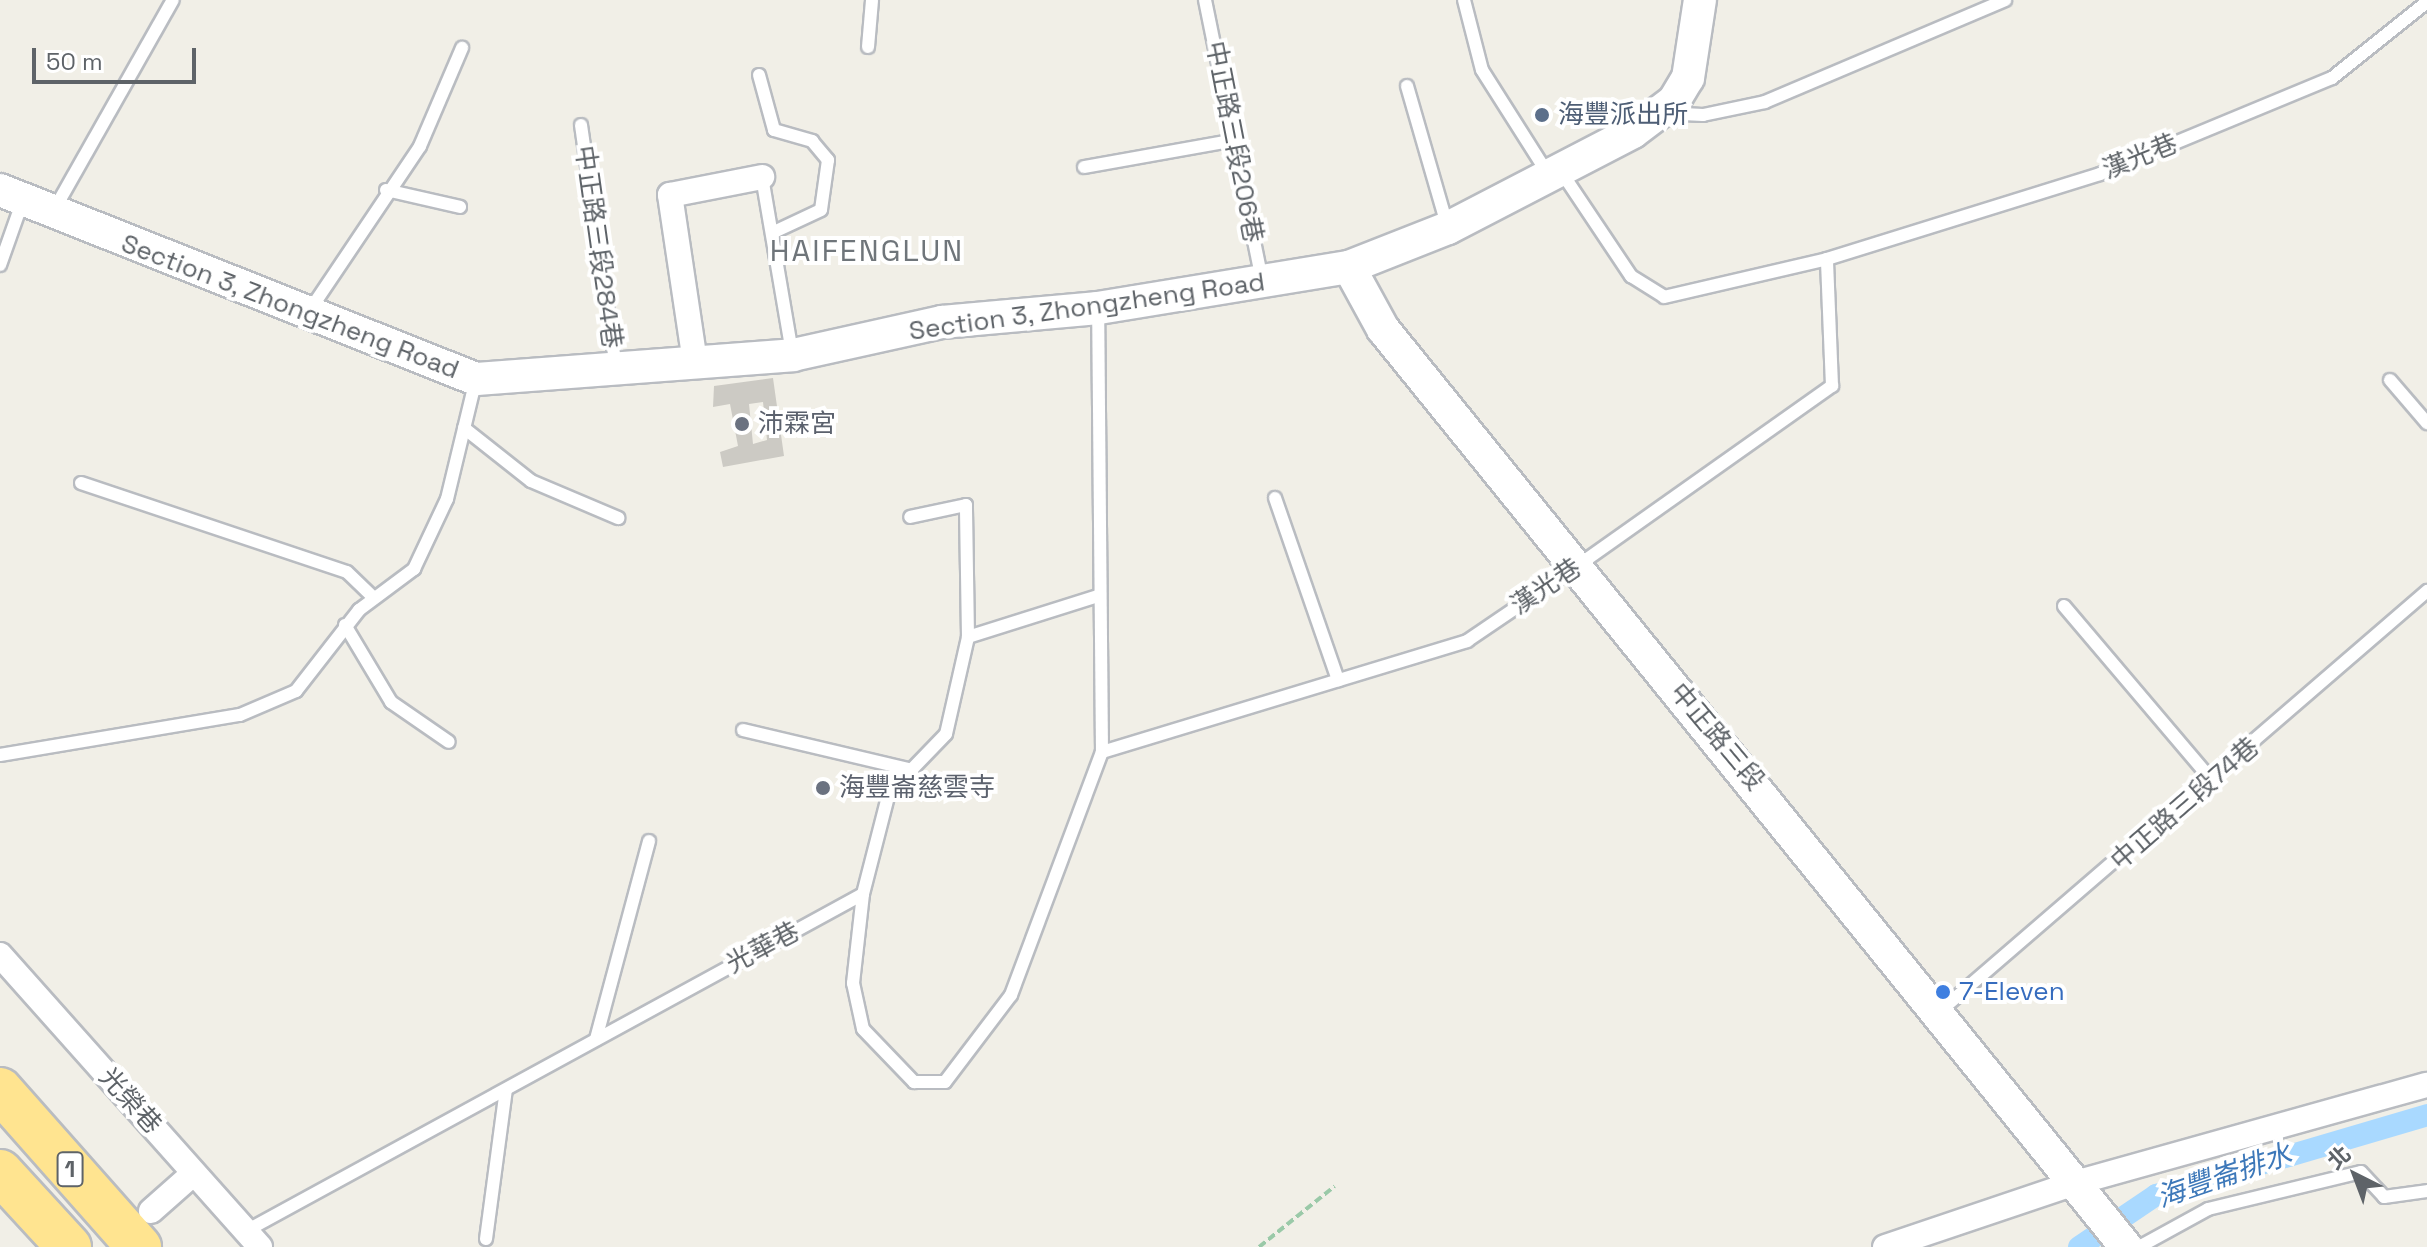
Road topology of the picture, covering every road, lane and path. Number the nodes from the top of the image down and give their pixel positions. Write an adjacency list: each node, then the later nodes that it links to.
1 (173, 0): 21 (lane)
2 (872, 0): 8 (lane)
3 (1205, 0): 14 (lane, 中正路三段206巷)
4 (1464, 0): 16 (lane, 漢光巷)
5 (1700, 0): 12 (street)
6 (2005, 0): 12 (lane)
7 (2427, 2): 24 (lane, 漢光巷)
8 (868, 47)
9 (462, 48): 18 (lane)
10 (759, 75): 23 (lane)
11 (1407, 86): 22 (lane)
12 (1674, 101): 16 (street, Section 3, Zhongzheng Road)
13 (581, 125): 32 (lane, 中正路三段284巷)
14 (1235, 140): 15 (lane); 27 (lane, 中正路三段206巷)
15 (1084, 167)
16 (1553, 171): 22 (street, Section 3, Zhongzheng Road); 24 (lane, 漢光巷)
17 (762, 177): 23 (lane); 31 (street)
18 (386, 190): 20 (lane); 29 (lane)
19 (12, 194): 21 (street, Section 3, Zhongzheng Road); 25 (lane)
20 (460, 207)
21 (53, 213): 29 (street, Section 3, Zhongzheng Road)
22 (1448, 228): 26 (street, Section 3, Zhongzheng Road)
23 (772, 233): 30 (lane)
24 (1827, 259): 41 (lane, 漢光巷)
25 (0, 265)
26 (1349, 267): 27 (street, Section 3, Zhongzheng Road); 41 (street, 中正路三段)
27 (1262, 284): 28 (street, Section 3, Zhongzheng Road)
28 (1098, 308): 30 (street, Section 3, Zhongzheng Road); 43 (lane)
29 (306, 316): 33 (street, Section 3, Zhongzheng Road)
30 (793, 355): 31 (street, Section 3, Zhongzheng Road)
31 (695, 362): 32 (street, Section 3, Zhongzheng Road)
32 (616, 368): 33 (street, Section 3, Zhongzheng Road)
33 (476, 379): 36 (lane)
34 (2390, 380): 35 (lane)
35 (2427, 423)
36 (464, 428): 40 (lane); 44 (lane)
37 (81, 483): 44 (lane)
38 (1275, 498): 48 (lane)
39 (910, 517): 47 (lane)
40 (618, 518)
41 (1576, 567): 48 (lane, 漢光巷); 58 (street, 中正路三段)
42 (2427, 591): 54 (lane, 中正路三段74巷)
43 (1098, 596): 47 (lane); 51 (lane)
44 (373, 597): 46 (lane)
45 (2064, 606): 54 (lane)
46 (345, 625): 50 (lane); 52 (lane)
47 (968, 637): 53 (lane)
48 (1338, 680): 51 (lane, 漢光巷)
49 (743, 730): 53 (lane)
50 (449, 742)
51 (1102, 752): 56 (lane)
52 (0, 755)
53 (912, 770): 56 (lane)
54 (2213, 782): 58 (lane, 中正路三段74巷)
55 (649, 841): 59 (lane)
56 (863, 894): 59 (lane, 光華巷)
57 (0, 955): 64 (street, 光榮巷)
58 (1939, 1012): 67 (street, 中正路三段)
59 (596, 1039): 62 (lane, 光華巷)
60 (2427, 1085): 67 (street)
61 (0, 1090): 68 (highway, 1)
62 (506, 1090): 69 (lane, 光華巷); 70 (lane)
63 (0, 1172): 72 (highway, 1)
64 (194, 1173): 68 (street); 69 (street, 光榮巷)
65 (1335, 1186): 73 (path)
66 (2427, 1191): 71 (lane)
67 (2083, 1192): 71 (street, 中正路三段); 74 (street)
68 (145, 1229)
69 (253, 1239)
70 (486, 1239)
71 (2129, 1245)
72 (69, 1247)
73 (1259, 1247)
74 (1885, 1247)

